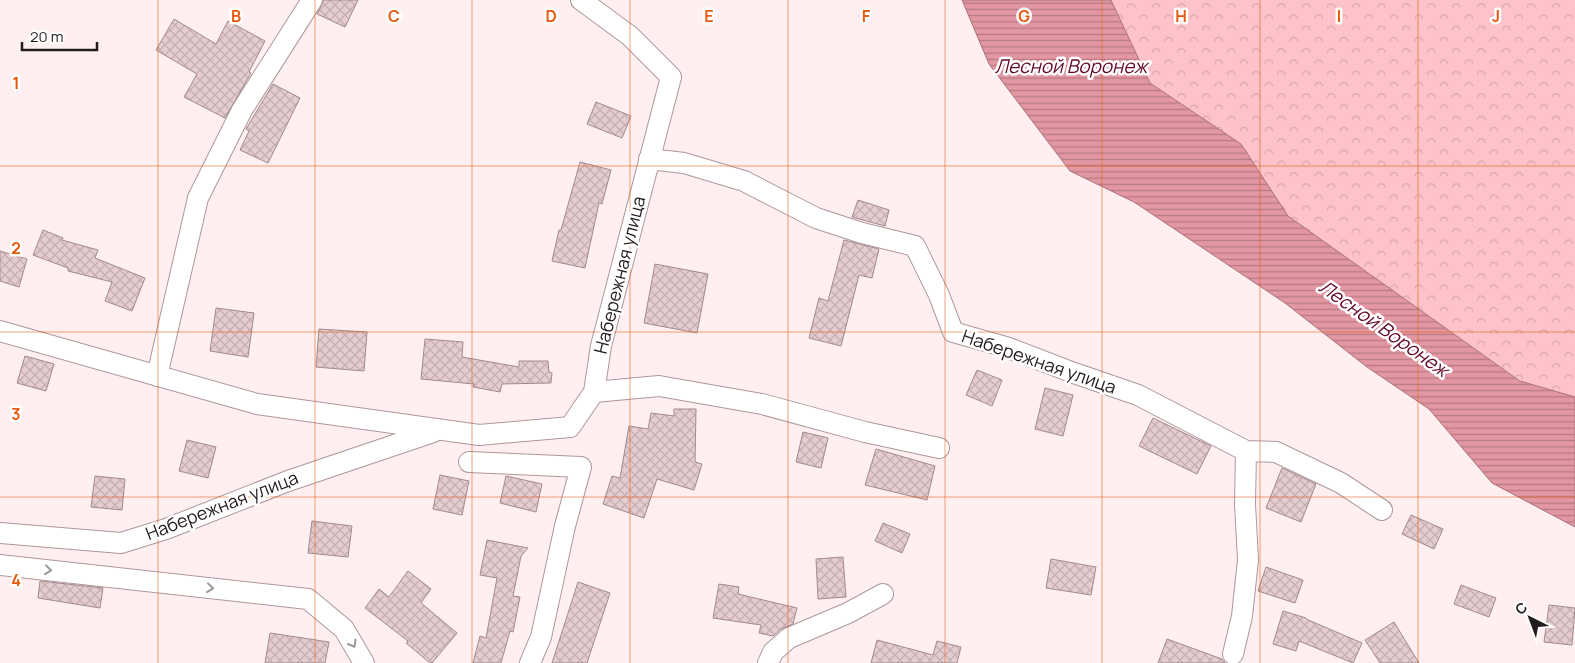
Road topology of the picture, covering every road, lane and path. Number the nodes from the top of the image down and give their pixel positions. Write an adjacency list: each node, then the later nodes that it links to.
1 (312, 0): 5 (street)
2 (581, 0): 3 (street, Набережная улица)
3 (649, 159): 6 (street, Набережная улица); 9 (street, Набережная улица)
4 (0, 331): 5 (street, Набережная улица)
5 (157, 376): 7 (street, Набережная улица)
6 (594, 392): 7 (street, Набережная улица); 8 (street)
7 (437, 430): 12 (street, Набережная улица)
8 (939, 448)
9 (1246, 452): 11 (street, Набережная улица); 15 (street)
10 (469, 462): 17 (street)
11 (1382, 510)
12 (0, 533)
13 (0, 565): 16 (street, one-way to 16)
14 (883, 594): 18 (street)
15 (1233, 654)
16 (364, 663)
17 (530, 663)
18 (768, 663)

